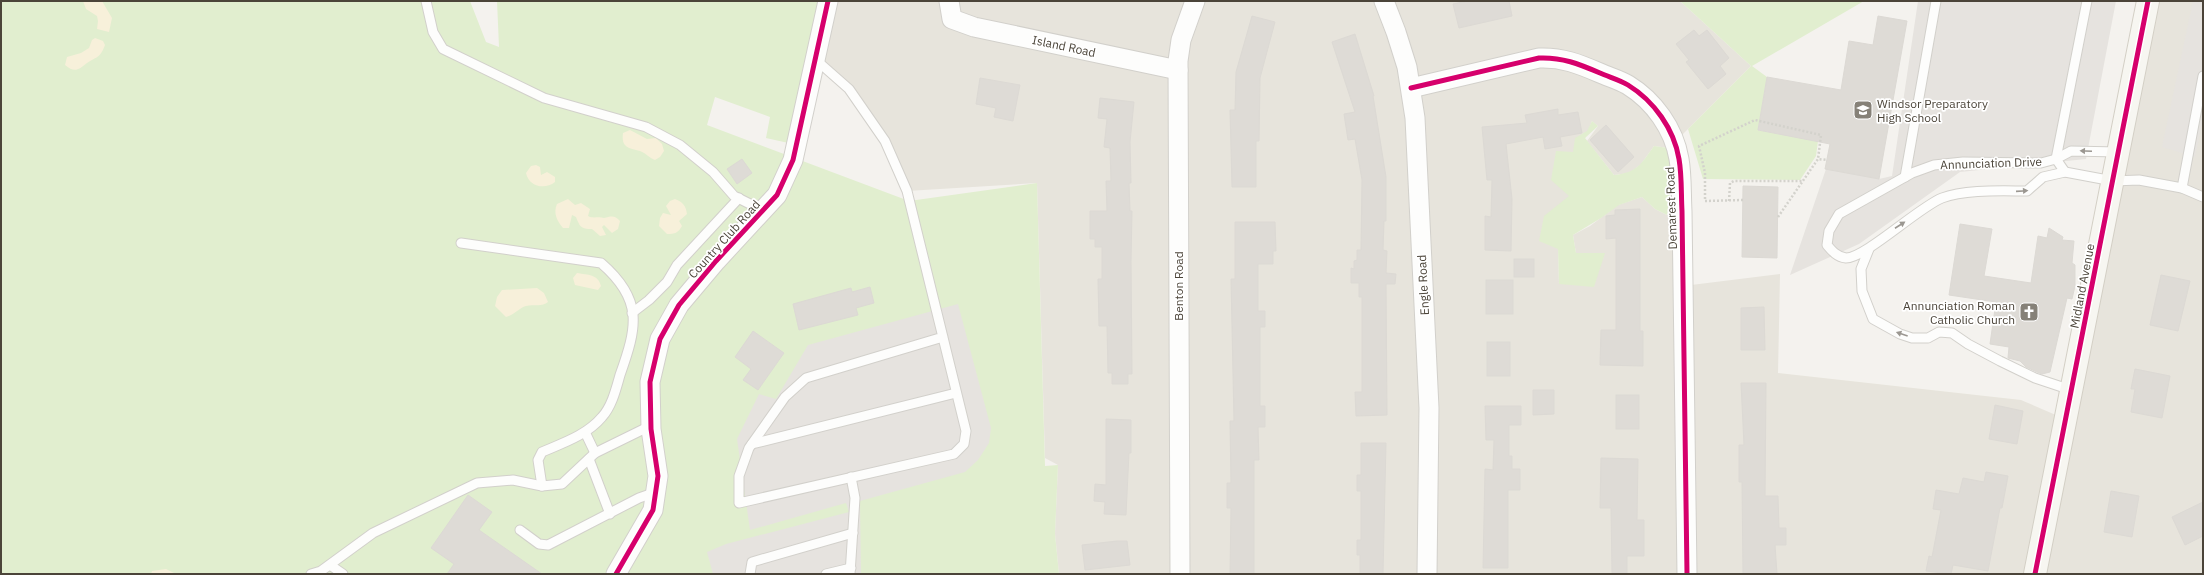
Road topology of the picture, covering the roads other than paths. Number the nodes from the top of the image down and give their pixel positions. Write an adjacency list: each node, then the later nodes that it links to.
1 (426, 1): 20 (lane)
2 (828, 1): 9 (street, Country Club Road)
3 (1195, 1): 10 (street, Benton Road)
4 (1384, 1): 12 (street, Engle Road)
5 (1936, 1): 16 (lane)
6 (2087, 1): 14 (lane)
7 (2148, 1): 13 (street, Midland Avenue)
8 (951, 10): 10 (street, Island Road)
9 (815, 59): 21 (street, Country Club Road); 25 (lane)
10 (1178, 70): 45 (street, Benton Road)
11 (2203, 76): 18 (lane)
12 (1411, 88): 46 (street, Engle Road); 47 (street, Demarest Road)
13 (2118, 152): 14 (lane, Annunciation Drive, one-way to 14); 17 (street, Midland Avenue)
14 (2056, 159): 15 (lane); 16 (lane, Annunciation Drive)
15 (2065, 172): 17 (lane, Annunciation Drive); 23 (lane, Annunciation Drive, one-way to 15)
16 (1905, 177): 23 (lane, Annunciation Drive)
17 (2112, 181): 18 (lane, Annunciation Drive); 26 (street, Midland Avenue)
18 (2182, 188): 19 (lane, Annunciation Drive)
19 (2203, 196)
20 (739, 198): 21 (lane); 24 (lane)
21 (764, 210): 28 (street, Country Club Road)
22 (461, 244): 24 (lane)
23 (1869, 249): 26 (lane, one-way to 23)
24 (632, 313): 29 (lane)
25 (942, 337): 27 (lane); 30 (lane)
26 (2071, 390): 48 (street, Midland Avenue)
27 (956, 393): 30 (lane); 32 (lane)
28 (650, 426): 31 (lane); 34 (street, Country Club Road)
29 (585, 432): 31 (lane); 33 (lane)
30 (752, 444): 32 (lane)
31 (592, 456): 33 (lane); 35 (lane)
32 (851, 477): 37 (lane)
33 (542, 486): 38 (lane)
34 (656, 492): 35 (lane); 42 (street, Country Club Road)
35 (610, 514): 36 (lane)
36 (520, 530)
37 (853, 533): 39 (lane); 43 (lane)
38 (330, 565): 40 (lane); 41 (lane)
39 (850, 571): 44 (lane)
40 (311, 574)
41 (343, 574)
42 (616, 574)
43 (750, 574)
44 (826, 574)
45 (1180, 574)
46 (1427, 574)
47 (1687, 574)
48 (2035, 574)

